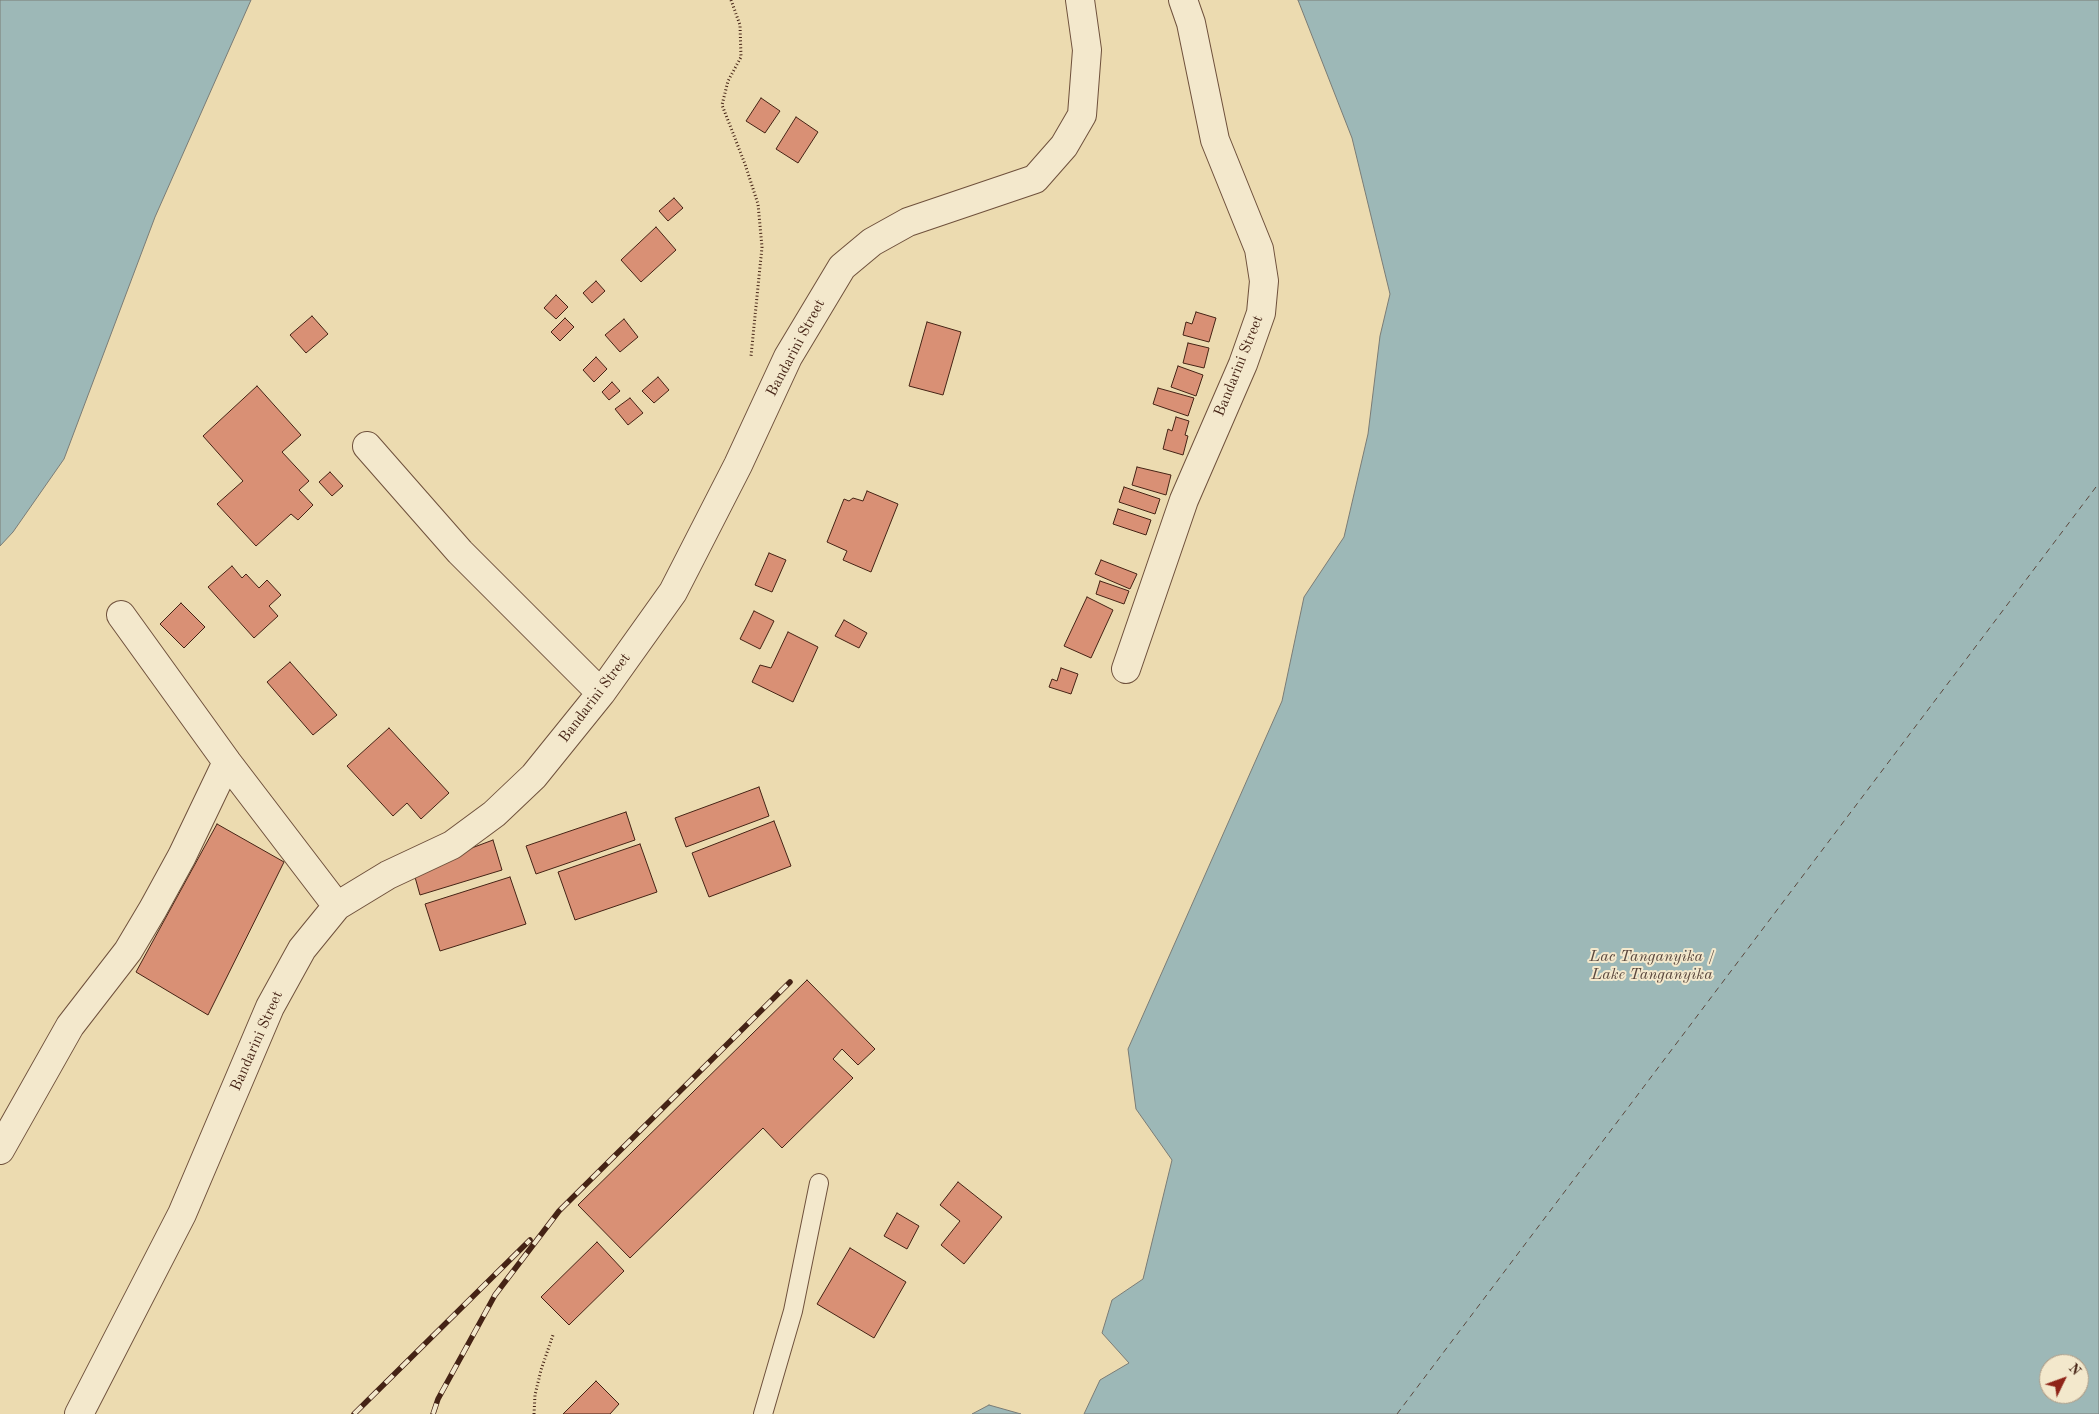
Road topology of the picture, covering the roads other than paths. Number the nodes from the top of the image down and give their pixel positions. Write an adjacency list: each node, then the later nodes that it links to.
1 (1080, 0): 6 (street, Bandarini Street)
2 (1183, 0): 5 (street, Bandarini Street)
3 (367, 446): 6 (street)
4 (121, 615): 7 (street)
5 (1126, 669)
6 (601, 693): 8 (street, Bandarini Street)
7 (227, 762): 8 (street); 9 (street)
8 (337, 906): 11 (street, Bandarini Street)
9 (0, 1150)
10 (820, 1183): 12 (lane)
11 (79, 1414)
12 (763, 1414)

